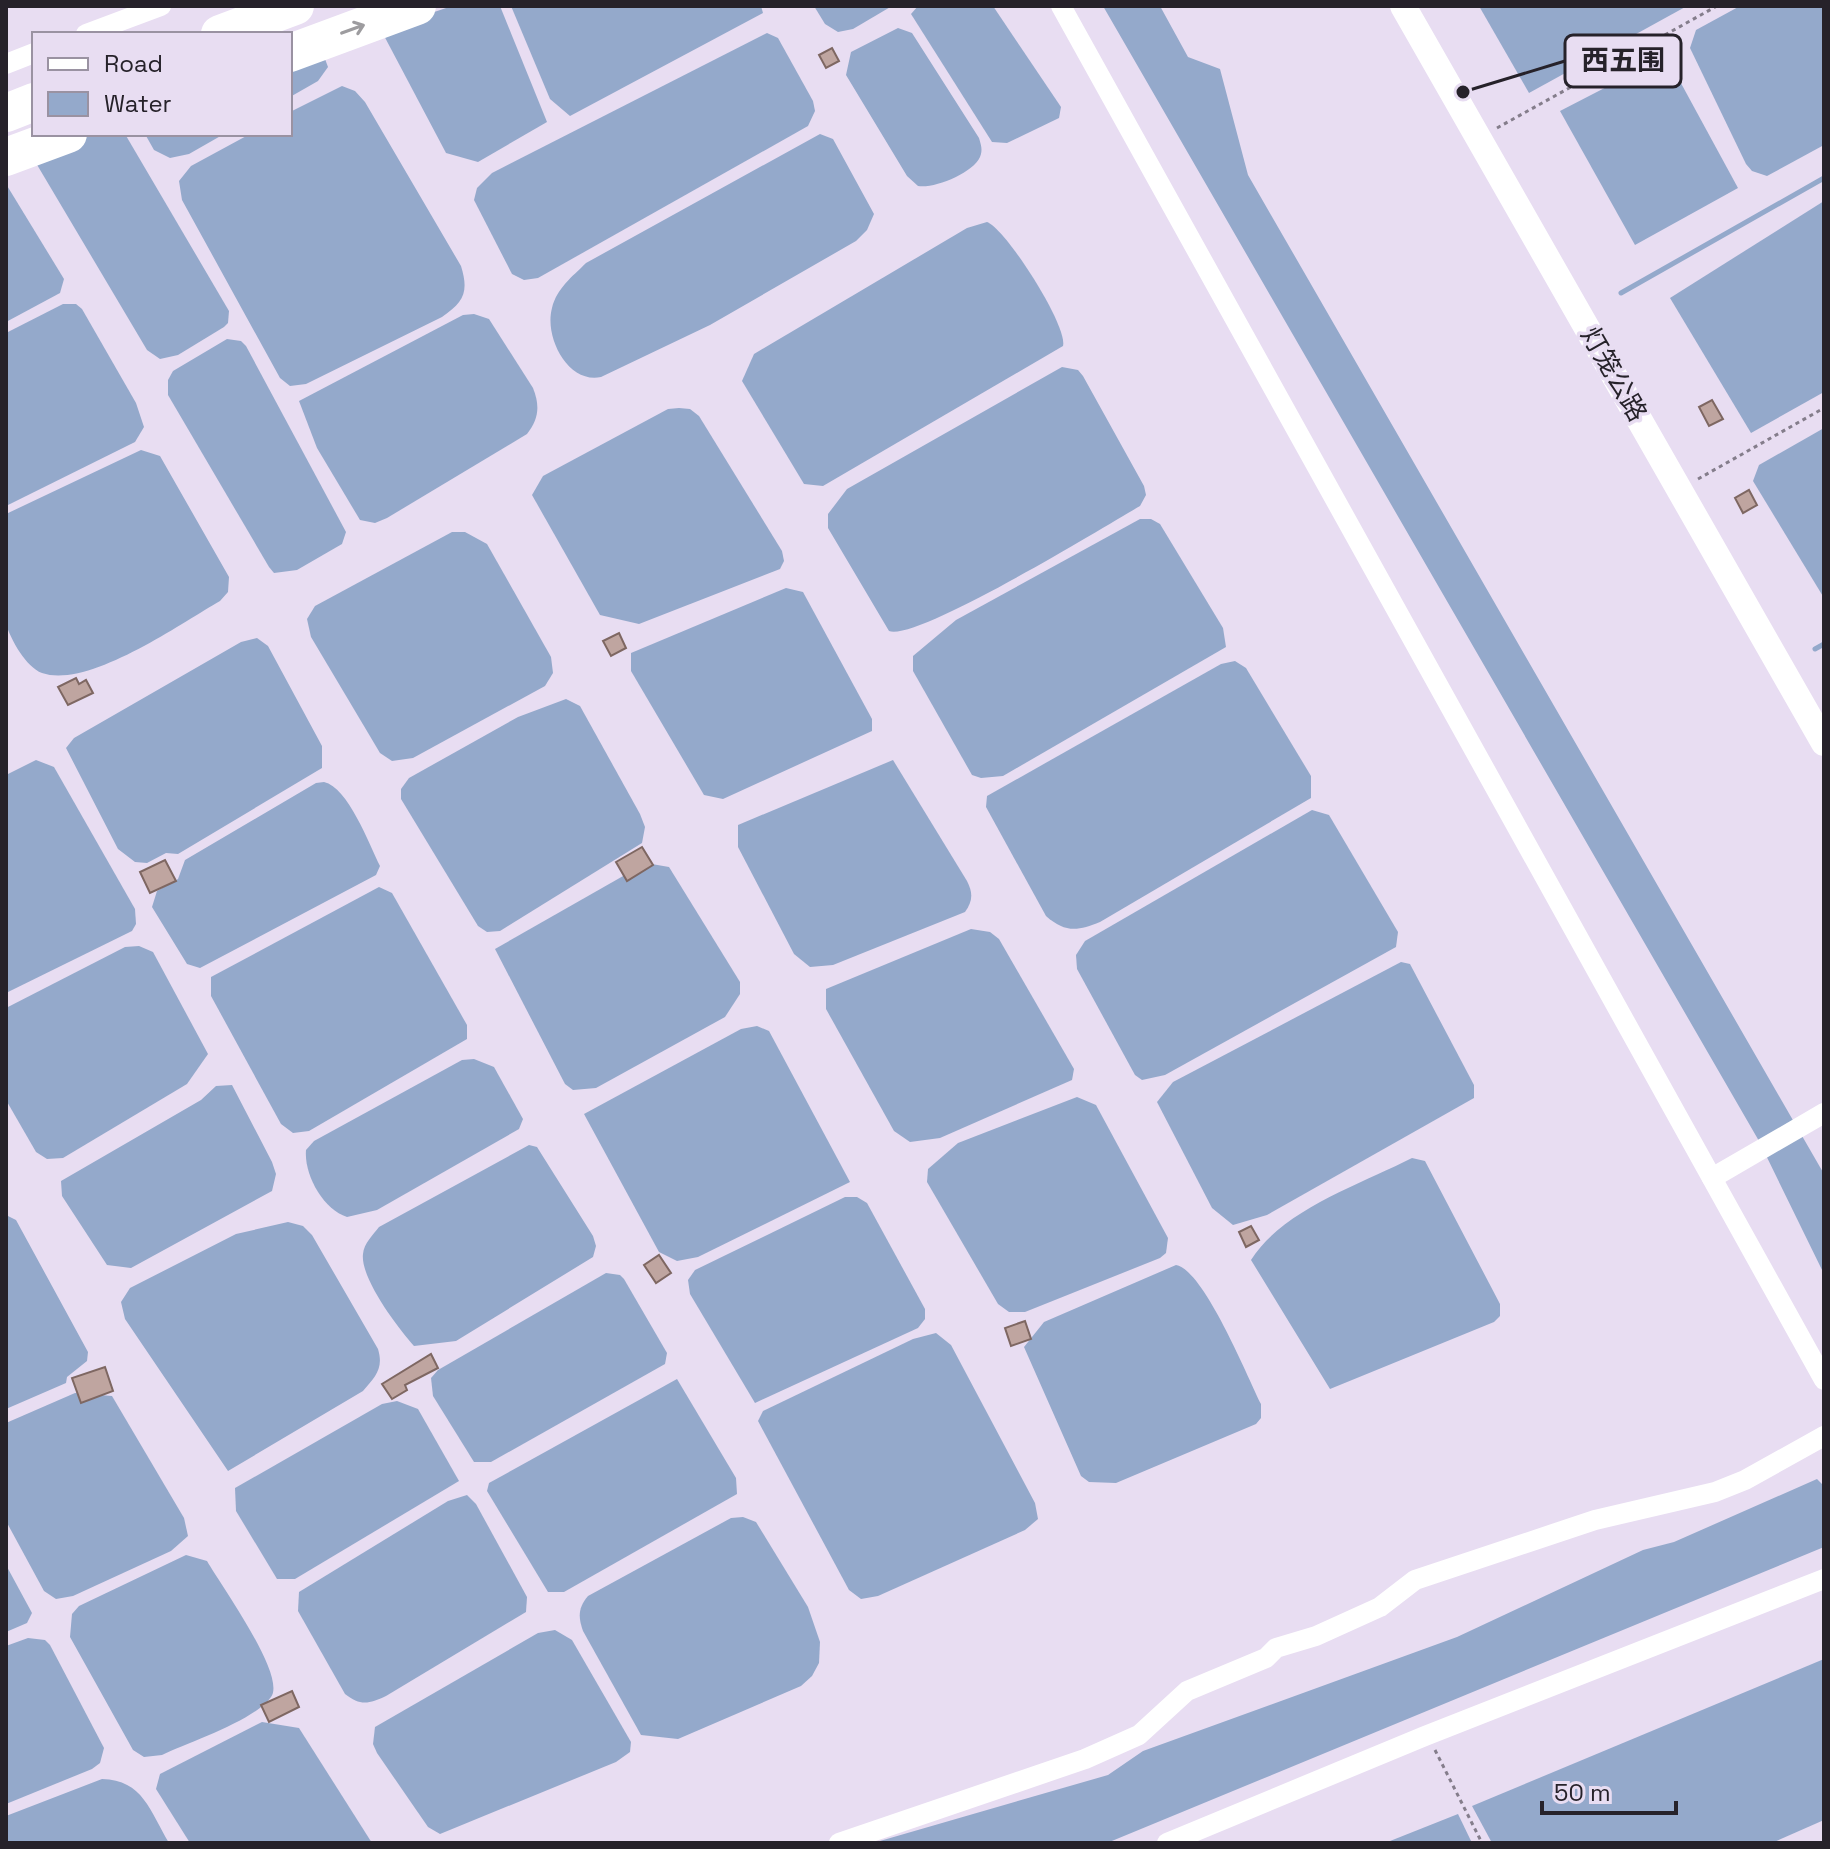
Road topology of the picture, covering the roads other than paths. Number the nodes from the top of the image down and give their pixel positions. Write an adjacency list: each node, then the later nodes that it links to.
1 (161, 6): 6 (street)
2 (295, 6): 7 (highway)
3 (417, 6): 8 (highway, one-way to 3)
4 (1061, 6): 17 (street)
5 (1403, 6): 15 (street, 灯笼公路)
6 (91, 32)
7 (225, 32)
8 (292, 52)
9 (32, 54): 10 (street)
10 (6, 64)
11 (32, 103): 12 (highway)
12 (6, 113)
13 (63, 136): 14 (highway)
14 (6, 157)
15 (1824, 743)
16 (1824, 1113): 17 (street)
17 (1712, 1178): 18 (street)
18 (1824, 1380)
19 (1824, 1436): 21 (street)
20 (1824, 1579): 22 (street)
21 (839, 1843)
22 (1167, 1843)

